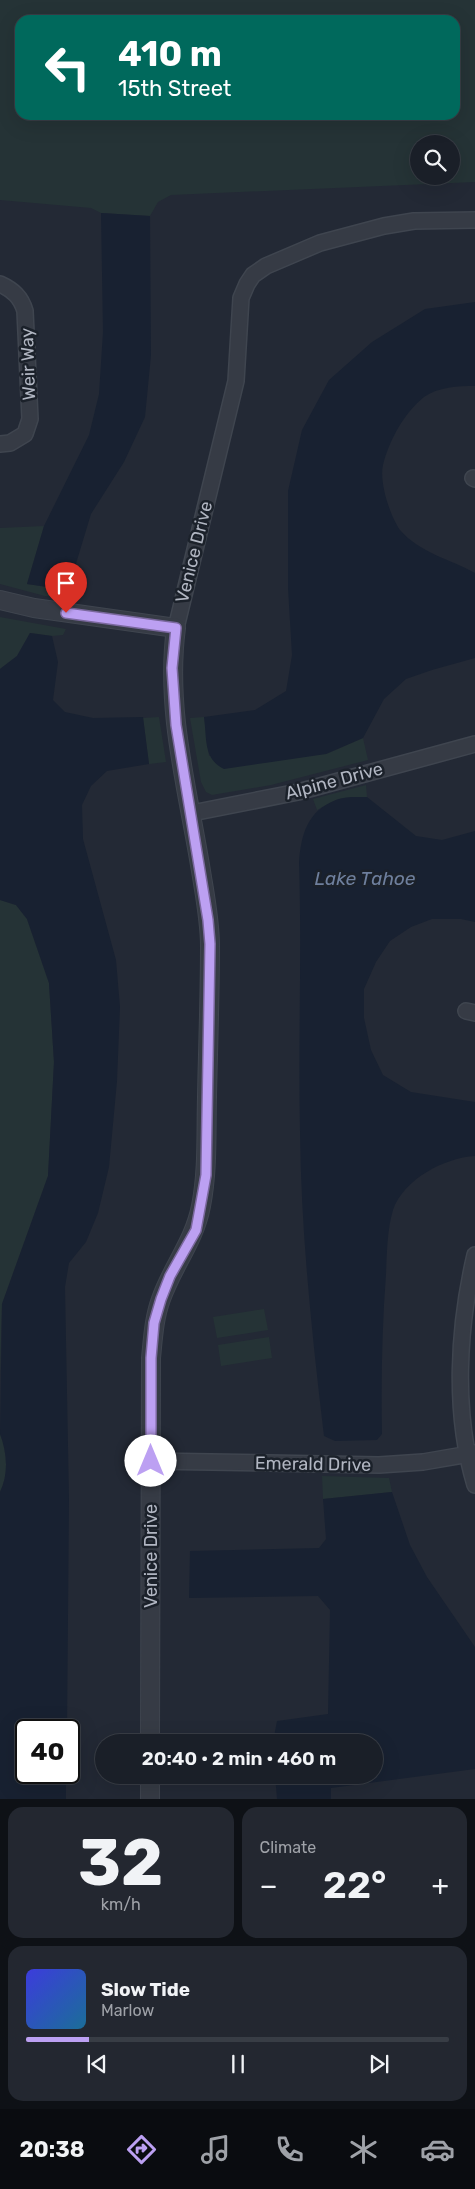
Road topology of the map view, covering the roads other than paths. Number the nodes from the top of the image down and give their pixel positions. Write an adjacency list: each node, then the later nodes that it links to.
1 (475, 220): 5 (street, Venice Drive)
2 (0, 284): 3 (street, Weir Way)
3 (0, 444)
4 (0, 600): 5 (street)
5 (176, 628): 7 (street, Venice Drive)
6 (475, 744): 7 (street, Alpine Drive)
7 (192, 813): 10 (street, Venice Drive)
8 (475, 1254): 9 (street)
9 (471, 1454): 10 (street, Emerald Drive); 11 (street)
10 (151, 1461): 12 (street, Venice Drive)
11 (475, 1485)
12 (150, 1734)
13 (150, 1784): 14 (street)
14 (150, 1799)

